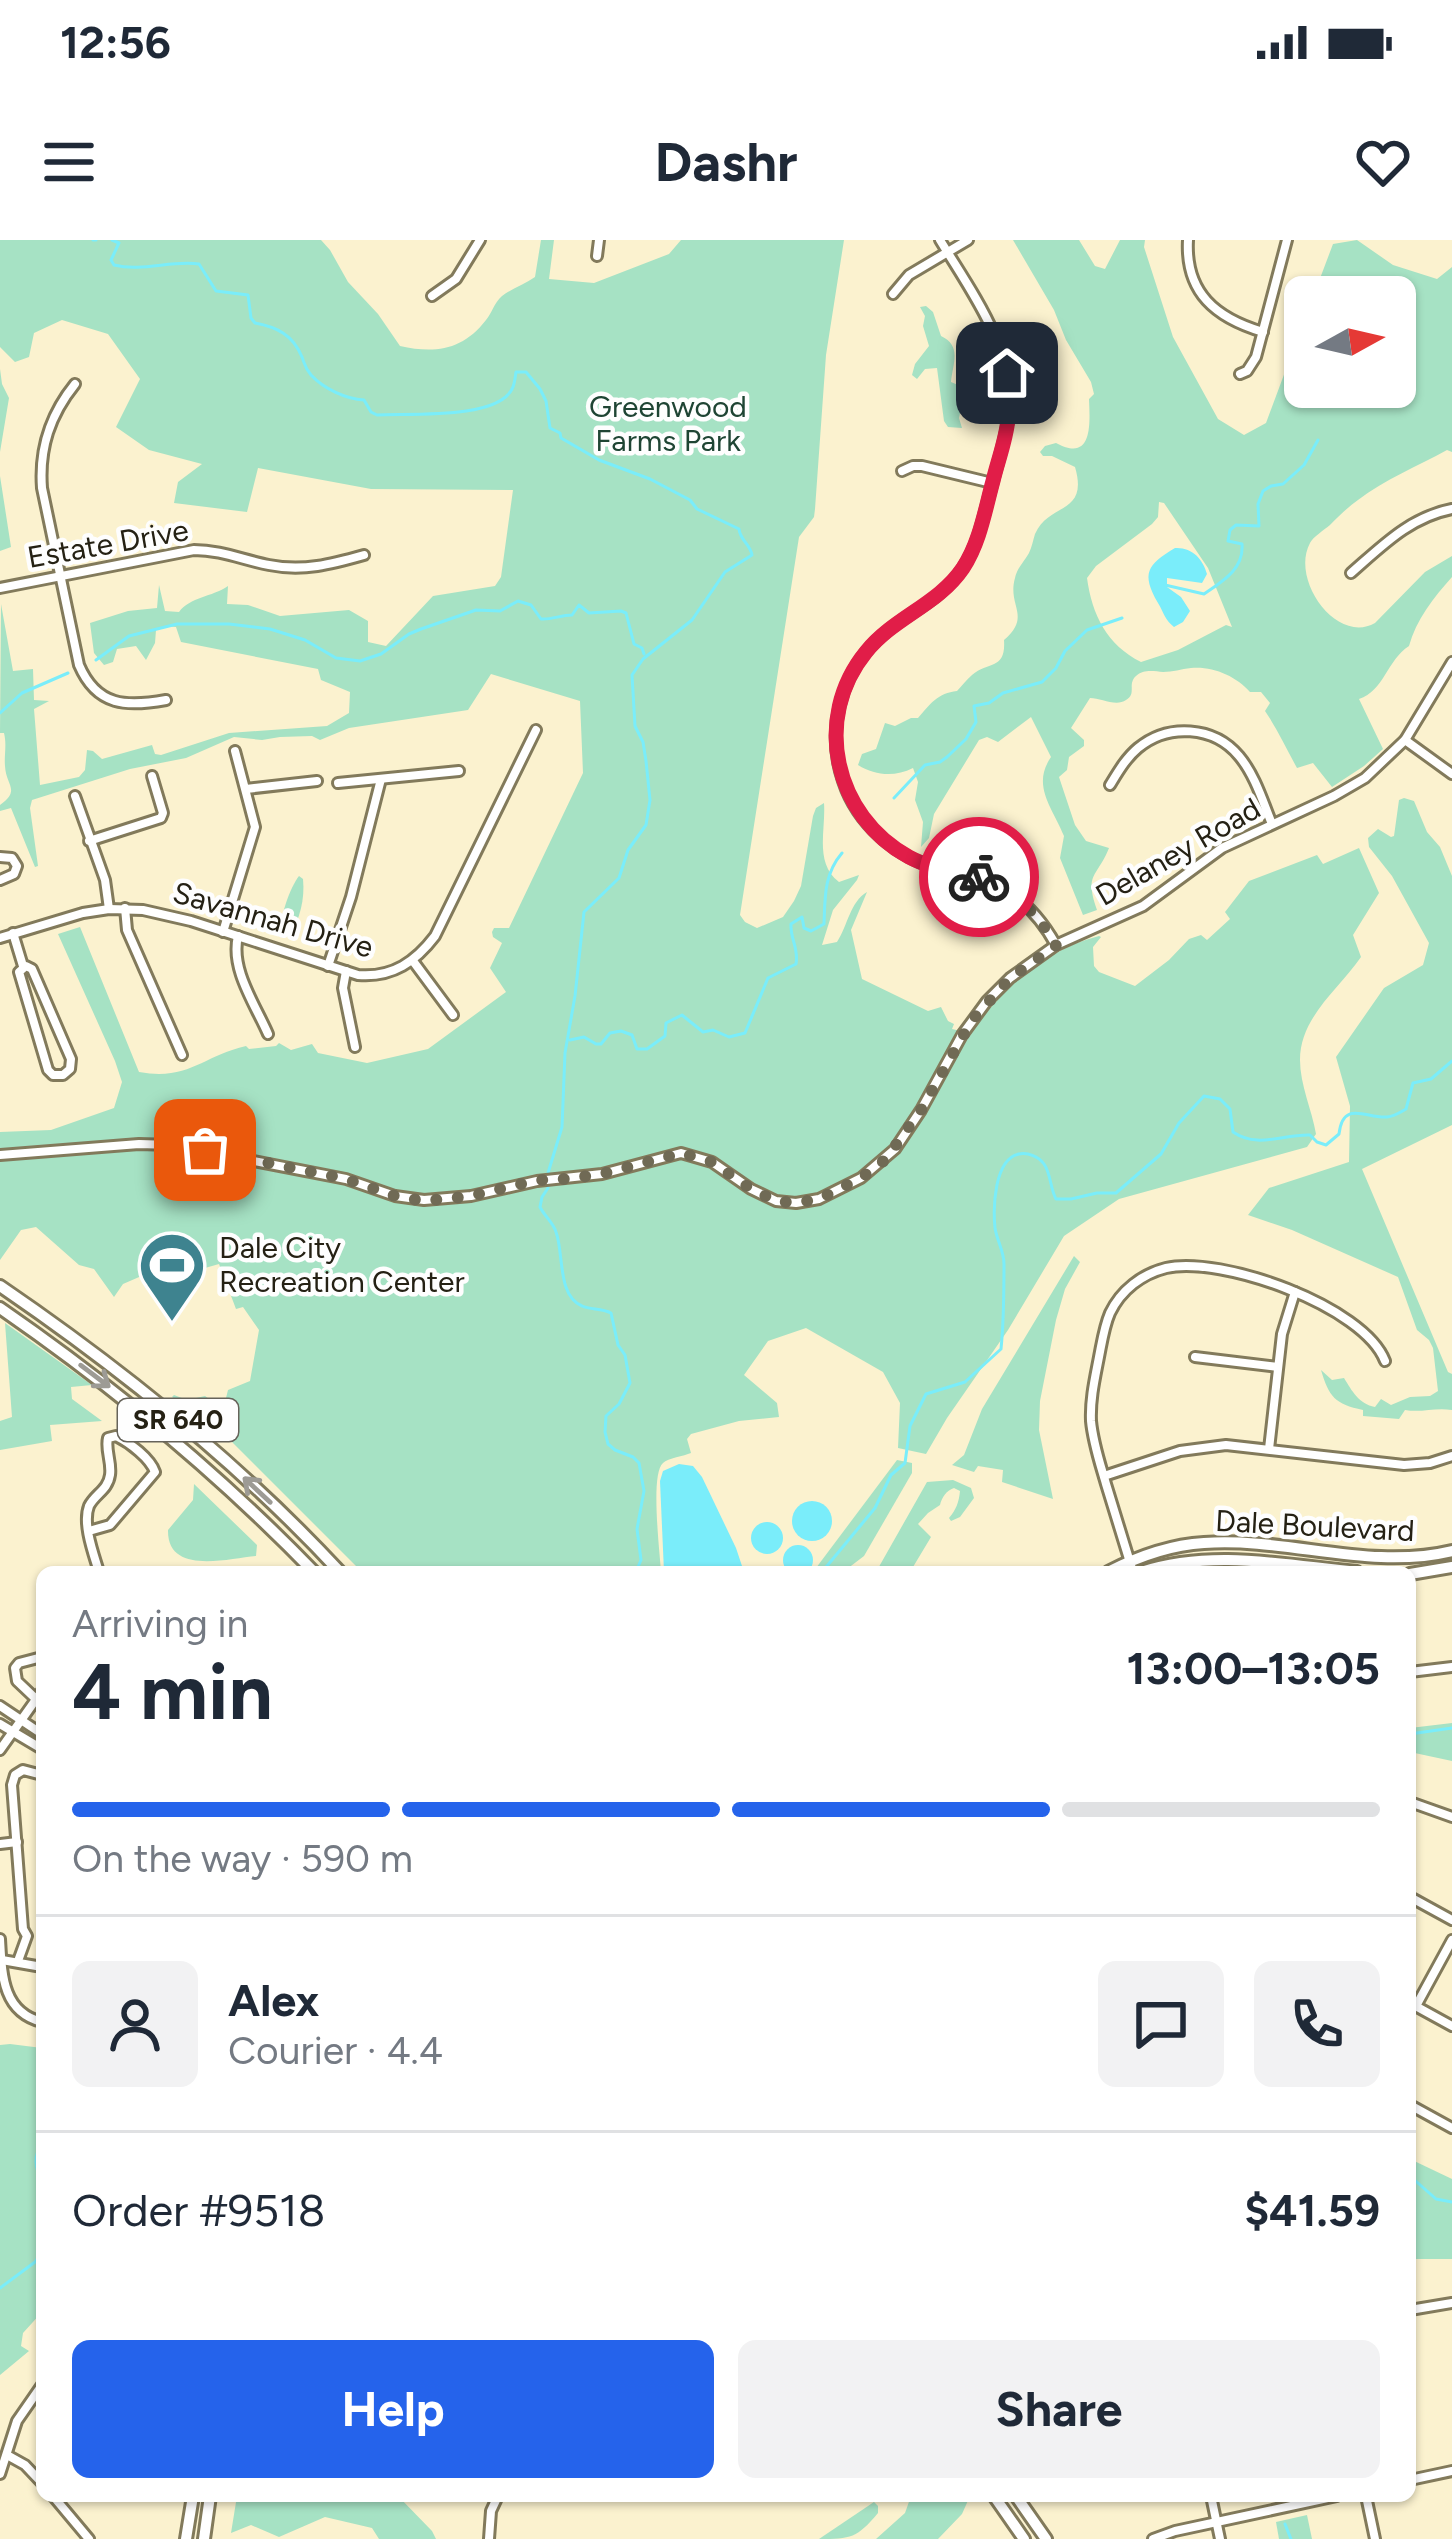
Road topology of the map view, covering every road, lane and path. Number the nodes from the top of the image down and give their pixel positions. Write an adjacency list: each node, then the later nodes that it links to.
1 (480, 240): 10 (street)
2 (599, 240): 8 (street)
3 (940, 240): 7 (street)
4 (968, 240): 7 (street)
5 (1188, 240): 11 (street)
6 (1287, 240): 11 (street)
7 (948, 252): 9 (street); 15 (street)
8 (597, 256)
9 (893, 294)
10 (432, 296)
11 (1263, 332): 12 (street)
12 (1240, 374)
13 (75, 384): 19 (street)
14 (902, 472): 15 (street)
15 (992, 483): 45 (street)
16 (1452, 509): 18 (street)
17 (364, 555): 19 (street, Estate Drive)
18 (1351, 573)
19 (61, 576): 20 (street, Estate Drive); 22 (street)
20 (0, 588)
21 (1452, 662): 24 (street, Delaney Road)
22 (166, 700)
23 (536, 730): 46 (street, Savannah Drive)
24 (1405, 740): 27 (street); 35 (street, Delaney Road)
25 (235, 751): 33 (street)
26 (459, 771): 29 (street)
27 (1452, 774)
28 (152, 776): 36 (street)
29 (381, 779): 31 (street); 48 (street)
30 (317, 781): 33 (street)
31 (338, 783)
32 (1110, 785): 35 (street)
33 (246, 789): 41 (street)
34 (76, 796): 36 (street)
35 (1272, 824): 45 (street, Delaney Road)
36 (89, 841): 40 (street)
37 (0, 857): 38 (street)
38 (0, 880)
39 (125, 908): 40 (street, Savannah Drive); 41 (street, Savannah Drive); 53 (street)
40 (109, 909): 42 (street, Savannah Drive)
41 (223, 932): 43 (street, Savannah Drive)
42 (14, 934): 44 (street, Savannah Drive); 47 (street)
43 (238, 936): 48 (street, Savannah Drive); 51 (street)
44 (0, 938)
45 (1056, 946): 54 (street, Delaney Road)
46 (413, 961): 49 (street, Savannah Drive); 50 (street)
47 (23, 966): 47 (street)
48 (328, 966): 49 (street, Savannah Drive)
49 (346, 971): 52 (street)
50 (453, 1015)
51 (268, 1034)
52 (355, 1047)
53 (182, 1054)
54 (0, 1155)
55 (0, 1286): 68 (main road, SR 640, one-way to 55)
56 (1295, 1292): 59 (street); 60 (street); 63 (street)
57 (0, 1308): 67 (main road, SR 640, one-way to 67)
58 (1195, 1358): 60 (street)
59 (1385, 1360)
60 (1278, 1367): 61 (street)
61 (1269, 1449): 62 (street); 63 (street)
62 (1452, 1456)
63 (1104, 1476): 69 (street)
64 (89, 1532): 64 (street); 66 (street)
65 (1452, 1550): 70 (main road, Dale Boulevard)
66 (98, 1566)
67 (308, 1566)
68 (334, 1566)
69 (1133, 1566)
70 (1137, 1566)
71 (1148, 1566): 72 (main road, Dale Boulevard)
72 (1302, 1566)
73 (1452, 1567): 74 (main road, Dale Boulevard)
74 (1416, 1573)
75 (36, 1659): 78 (street)
76 (1452, 1667): 77 (street)
77 (1416, 1671)
78 (36, 1693)
79 (36, 1699): 81 (street)
80 (0, 1706): 81 (street)
81 (21, 1721): 83 (street); 84 (street)
82 (0, 1724): 84 (street)
83 (36, 1730)
84 (12, 1732): 85 (street); 86 (street)
85 (36, 1746)
86 (0, 1750)
87 (36, 1773): 90 (street)
88 (1416, 1804): 89 (street)
89 (1452, 1817)
90 (17, 1842): 91 (street); 97 (street)
91 (0, 1844)
92 (1416, 1901): 93 (street)
93 (1452, 1920)
94 (0, 1940): 96 (street)
95 (1452, 1940): 99 (street)
96 (2, 1960): 97 (street); 101 (street)
97 (18, 1961): 98 (street)
98 (36, 1965)
99 (1416, 1999)
100 (1416, 2006): 102 (street)
101 (36, 2020)
102 (1452, 2026)
103 (1416, 2108): 104 (street)
104 (1452, 2128)
105 (1452, 2303): 106 (street)
106 (1416, 2309)
107 (35, 2403): 108 (street)
108 (8, 2455): 110 (street); 111 (street)
109 (1452, 2471): 112 (street)
110 (0, 2474)
111 (36, 2476)
112 (1416, 2479)
113 (58, 2502): 123 (street)
114 (192, 2502): 124 (main road)
115 (209, 2502): 125 (main road)
116 (495, 2502): 126 (street)
117 (998, 2502): 127 (main road)
118 (1020, 2502): 128 (main road)
119 (1212, 2502): 122 (street)
120 (1309, 2502): 122 (street)
121 (1367, 2502): 131 (street)
122 (1216, 2522): 129 (street); 130 (street)
123 (89, 2539)
124 (186, 2539)
125 (204, 2539)
126 (489, 2539)
127 (1024, 2539)
128 (1046, 2539)
129 (1153, 2539)
130 (1220, 2539)
131 (1375, 2539)

